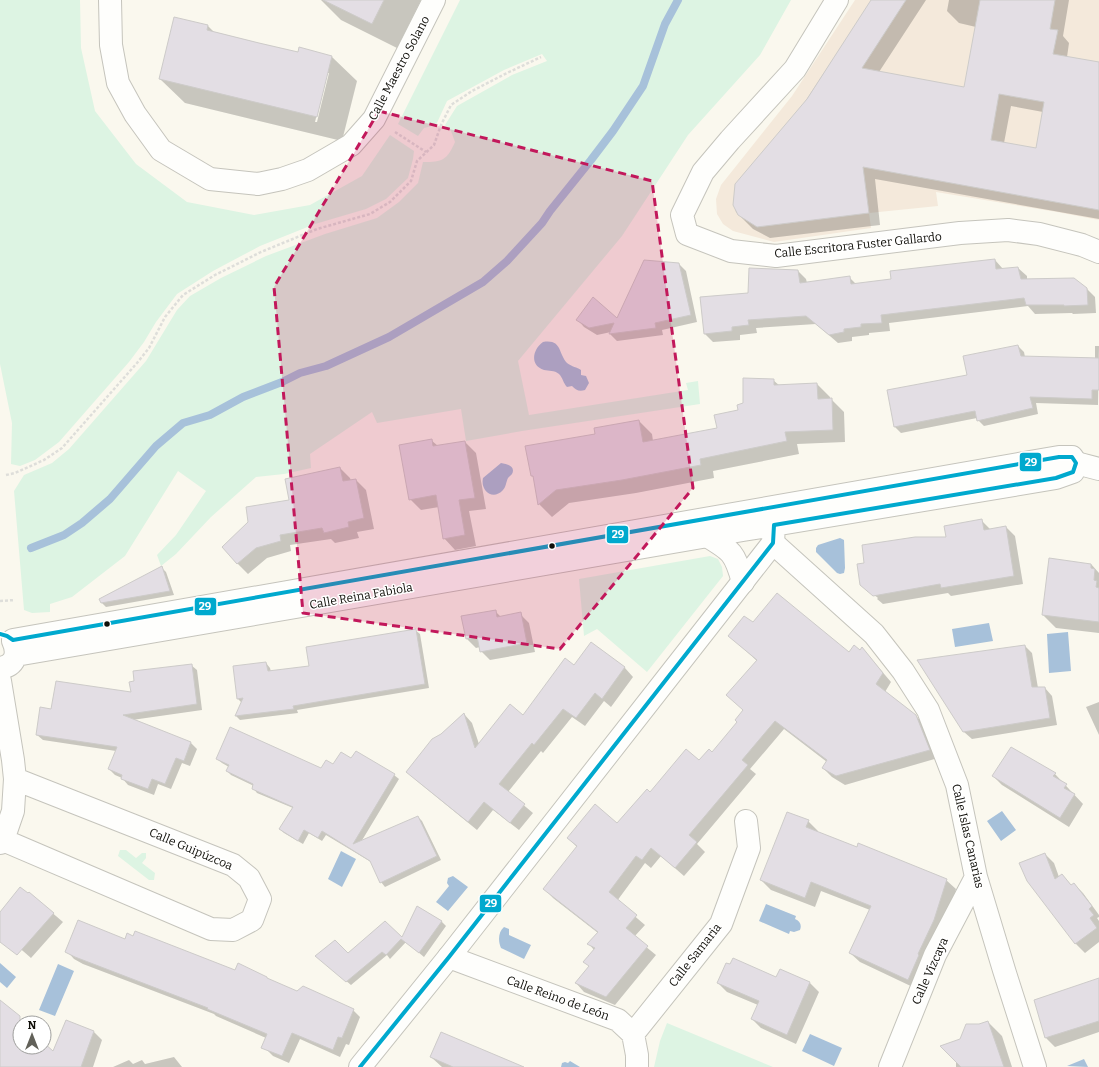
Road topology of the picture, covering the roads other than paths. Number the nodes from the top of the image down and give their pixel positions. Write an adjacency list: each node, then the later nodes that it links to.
1 (110, 0): 2 (street, Calle Maestro Solano)
2 (434, 0)
3 (838, 0): 4 (street, Calle Escritora Fuster Gallardo)
4 (1099, 252)
5 (1076, 463): 6 (street); 7 (street, Calle Reina Fabiola); 7 (street, Calle Reina Fabiola)
6 (1099, 469)
7 (773, 525): 8 (street, Calle Reina Fabiola); 9 (street); 10 (street, Calle Reina Fabiola); 15 (street, Calle Islas Canarias)
8 (707, 536): 9 (street); 10 (street, Calle Reina Fabiola)
9 (743, 582): 16 (street)
10 (7, 649)
11 (0, 681): 12 (street)
12 (15, 779): 14 (street); 14 (street, Calle Guipúzcoa)
13 (746, 821): 17 (street, Calle Samaria)
14 (1, 841)
15 (976, 877): 20 (street, Calle Vizcaya); 21 (street, Calle Islas Canarias)
16 (449, 957): 17 (street, Calle Reino de León); 18 (street)
17 (633, 1034): 19 (street)
18 (360, 1067)
19 (637, 1067)
20 (890, 1067)
21 (1035, 1067)

